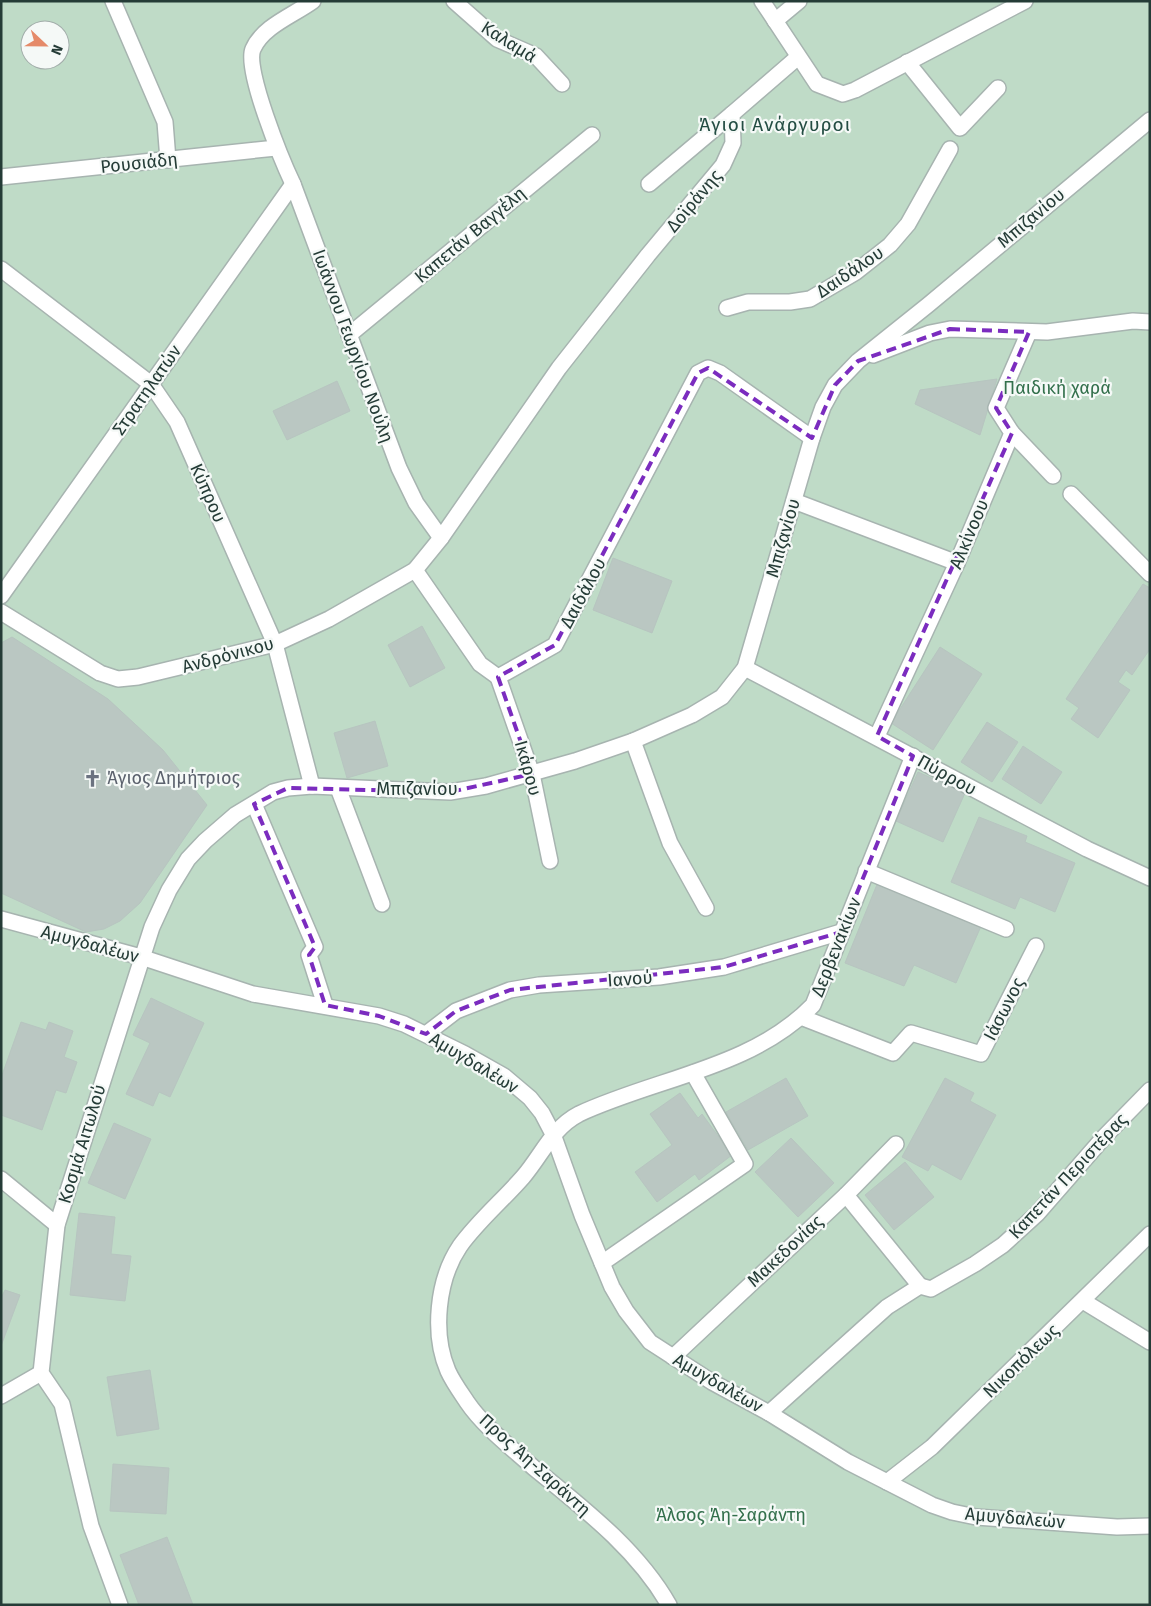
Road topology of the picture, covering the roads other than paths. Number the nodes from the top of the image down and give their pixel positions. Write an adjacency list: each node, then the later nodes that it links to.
1 (113, 1): 17 (street)
2 (313, 1): 15 (street, Ιωάννου Γεωργίου Νούλη)
3 (454, 1): 10 (street, Καλαμά)
4 (762, 1): 7 (street)
5 (799, 1): 7 (street)
6 (1024, 1): 9 (street)
7 (775, 21): 8 (street)
8 (798, 58): 9 (street); 12 (street)
9 (907, 62): 11 (street)
10 (562, 84)
11 (998, 88)
12 (732, 114): 20 (street); 33 (street, Δοϊράνης)
13 (1150, 120): 26 (street, Μπιζανίου)
14 (592, 135): 25 (street, Καπετάν Βαγγέλη)
15 (276, 148): 17 (street, Ρουσιάδη); 19 (street, Ιωάννου Γεωργίου Νούλη)
16 (950, 149): 22 (street, Δαιδάλου)
17 (168, 160): 18 (street, Ρουσιάδη)
18 (1, 177)
19 (293, 184): 25 (street, Ιωάννου Γεωργίου Νούλη); 27 (street, Στρατηλατών)
20 (649, 184)
21 (1, 269): 27 (street, Κύπρου)
22 (727, 308)
23 (1150, 322): 24 (street)
24 (1029, 332): 26 (street); 28 (street)
25 (349, 335): 33 (street, Ιωάννου Γεωργίου Νούλη)
26 (858, 360): 29 (street, Μπιζανίου)
27 (151, 384): 37 (street, Στρατηλατών); 39 (street, Κύπρου)
28 (1012, 433): 30 (street); 34 (street, Αλκίνοου)
29 (812, 438): 32 (street, Μπιζανίου); 41 (street, Δαιδάλου)
30 (1053, 476)
31 (1071, 494): 36 (street)
32 (794, 501): 34 (street); 40 (street, Μπιζανίου)
33 (441, 538): 35 (street, Ανδρόνικου)
34 (957, 564): 42 (street, Αλκίνοου)
35 (415, 570): 39 (street, Ανδρόνικου); 41 (street)
36 (1150, 574)
37 (1, 596)
38 (1, 612): 39 (street, Ανδρόνικου)
39 (275, 644): 46 (street, Κύπρου)
40 (745, 668): 42 (street, Πύρρου); 43 (street, Μπιζανίου)
41 (498, 677): 45 (street, Ικάρου)
42 (877, 736): 44 (street, Πύρρου)
43 (633, 741): 45 (street, Μπιζανίου); 53 (street)
44 (913, 756): 50 (street, Δερβενακίων); 51 (street, Πύρρου)
45 (532, 774): 47 (street, Μπιζανίου); 49 (street, Ικάρου)
46 (312, 786): 47 (street, Κοσμά Αιτωλού); 48 (street, Κοσμά Αιτωλού)
47 (338, 788): 52 (street)
48 (254, 804): 58 (street, Κοσμά Αιτωλού); 59 (street)
49 (550, 861)
50 (866, 871): 55 (street); 56 (street, Δερβενακίων)
51 (1150, 878)
52 (382, 904)
53 (706, 908)
54 (1, 920): 58 (street, Αμυγδαλέων)
55 (1006, 929)
56 (841, 932): 60 (street, Δερβενακίων); 61 (street, Ιανού)
57 (1036, 946): 60 (street, Ιάσωνος)
58 (141, 957): 59 (street, Αμυγδαλέων); 68 (street, Κοσμά Αιτωλού)
59 (325, 1005): 61 (street, Αμυγδαλέων)
60 (801, 1017): 62 (street, Δερβενακίων)
61 (426, 1034): 64 (street, Αμυγδαλέων)
62 (693, 1073): 64 (street, Δερβενακίων); 70 (street)
63 (1150, 1090): 71 (street, Καπετάν Περιστέρας)
64 (553, 1134): 70 (street, Αμυγδαλέων); 81 (street, Προς Άη-Σαράντη)
65 (896, 1144): 67 (street, Μακεδονίας)
66 (1, 1179): 68 (street)
67 (846, 1195): 71 (street); 74 (street, Μακεδονίας)
68 (57, 1225): 75 (street, Κοσμά Αιτωλού)
69 (1150, 1234): 72 (street, Νικοπόλεως)
70 (602, 1263): 74 (street, Αμυγδαλέων)
71 (920, 1286): 77 (street, Καπετάν Περιστέρας)
72 (1083, 1300): 73 (street); 78 (street, Νικοπόλεως)
73 (1150, 1342)
74 (673, 1357): 77 (street, Αμυγδαλέων)
75 (41, 1373): 76 (street); 80 (street)
76 (1, 1396)
77 (769, 1413): 78 (street, Αμυγδαλέων)
78 (887, 1482): 79 (street, Αμυγδαλεών)
79 (1150, 1526)
80 (120, 1605)
81 (669, 1605)

